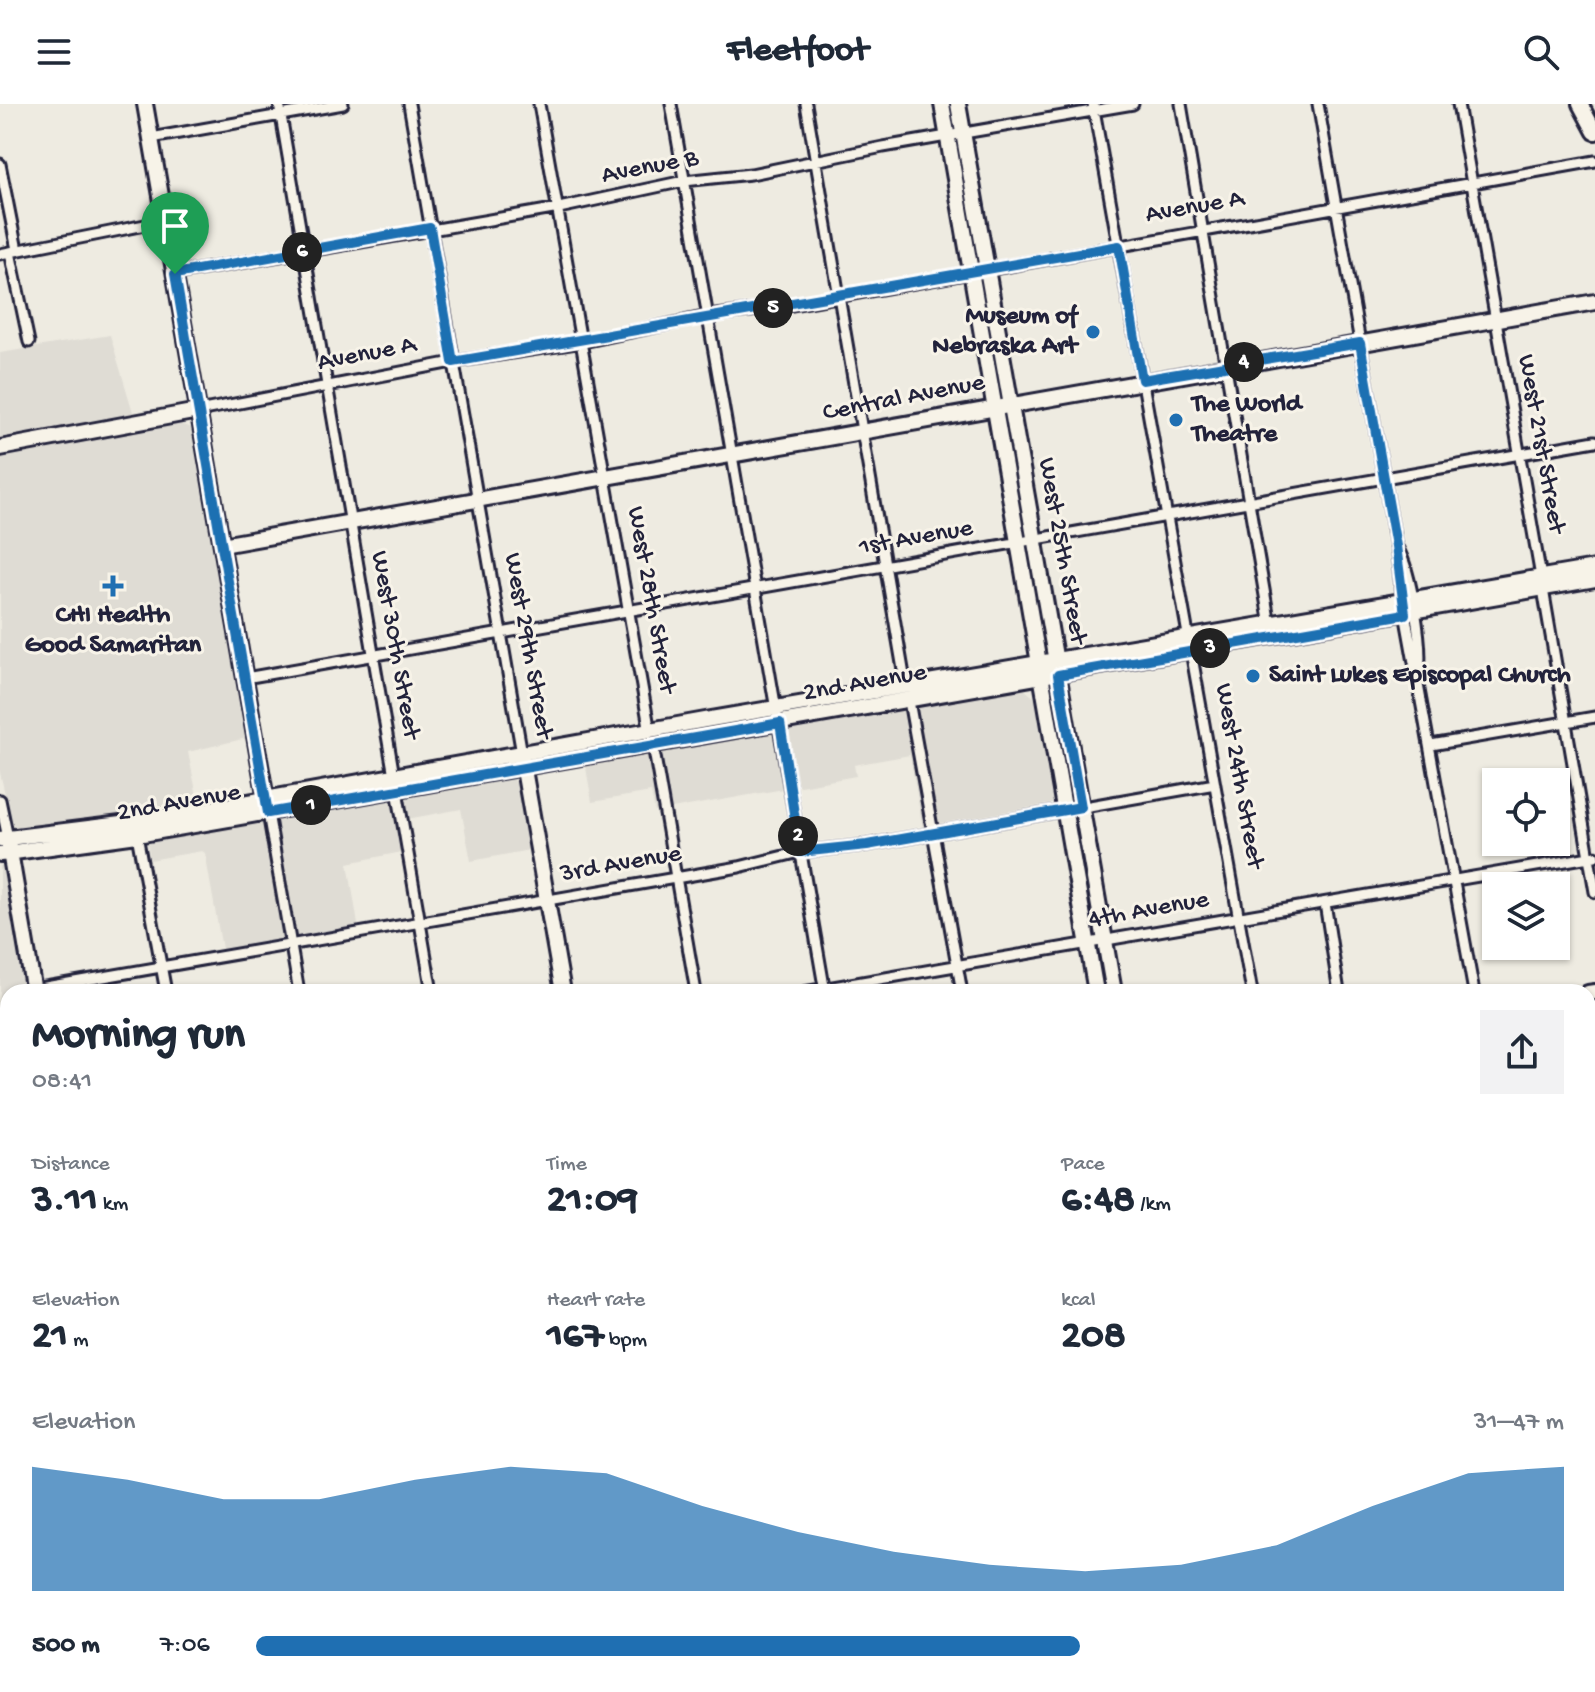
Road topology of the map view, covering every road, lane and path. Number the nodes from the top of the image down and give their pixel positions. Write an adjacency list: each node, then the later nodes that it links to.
1 (145, 104): 20 (main road)
2 (279, 104): 16 (street, West 30th Street)
3 (343, 104): 16 (street)
4 (409, 104): 29 (street, West 29th Street)
5 (539, 104): 26 (street, West 28th Street)
6 (671, 104): 24 (street)
7 (806, 104): 21 (street)
8 (942, 104): 19 (main road)
9 (958, 104): 18 (main road)
10 (1133, 104): 15 (street, Avenue B)
11 (1181, 104): 30 (street)
12 (1318, 104): 27 (street)
13 (1458, 104): 25 (street, West 21st Street)
14 (1580, 104): 17 (main road)
15 (1094, 107): 18 (street, Avenue B); 31 (street, West 24th Street)
16 (280, 115): 20 (street); 33 (street, West 30th Street)
17 (1595, 132)
18 (963, 133): 19 (street, Avenue B); 34 (main road)
19 (948, 136): 21 (street, Avenue B); 34 (main road)
20 (151, 138): 28 (main road)
21 (816, 160): 24 (street, Avenue B); 36 (street)
22 (1595, 161): 25 (street, Avenue A)
23 (0, 164): 32 (street)
24 (684, 181): 26 (street, Avenue B); 38 (street)
25 (1472, 183): 27 (street, Avenue A); 39 (street, West 21st Street)
26 (559, 208): 29 (street, Avenue B); 41 (street, West 28th Street)
27 (1336, 208): 30 (street, Avenue A); 42 (street)
28 (165, 221): 32 (street); 35 (main road)
29 (430, 228): 33 (street, Avenue B); 43 (street, West 29th Street)
30 (1204, 231): 31 (street, Avenue A); 44 (street)
31 (1119, 246): 34 (street, Avenue A); 45 (street, West 24th Street)
32 (9, 252): 40 (street)
33 (304, 252): 35 (street, Avenue B); 46 (street, West 30th Street)
34 (980, 271): 36 (street, Avenue A); 47 (main road)
35 (175, 274): 48 (main road)
36 (838, 294): 38 (street, Avenue A); 49 (street)
37 (1595, 302): 39 (main road, Central Avenue)
38 (708, 316): 41 (street, Avenue A); 52 (street)
39 (1496, 318): 42 (main road, Central Avenue); 53 (street, West 21st Street)
40 (29, 342)
41 (583, 342): 43 (street, Avenue A); 54 (street, West 28th Street)
42 (1360, 343): 44 (main road, Central Avenue); 55 (street)
43 (453, 362): 46 (street, Avenue A); 56 (street, West 29th Street)
44 (1226, 365): 45 (main road, Central Avenue); 57 (street)
45 (1142, 380): 47 (main road, Central Avenue); 58 (street, West 24th Street)
46 (327, 388): 48 (street, Avenue A); 59 (street, West 30th Street)
47 (1003, 404): 49 (main road, Central Avenue); 60 (main road, West 25th Street); 61 (main road, West 25th Street)
48 (198, 411): 51 (main road, Avenue A); 62 (main road)
49 (863, 431): 52 (main road, Central Avenue); 63 (street)
50 (1595, 441): 53 (street, 1st Avenue)
51 (0, 448)
52 (733, 452): 54 (main road, Central Avenue); 68 (street)
53 (1520, 455): 55 (street, 1st Avenue); 67 (street, West 21st Street)
54 (606, 476): 56 (main road, Central Avenue); 70 (street, West 28th Street)
55 (1385, 479): 57 (street, 1st Avenue); 69 (street)
56 (477, 498): 59 (main road, Central Avenue); 72 (street, West 29th Street)
57 (1251, 503): 58 (street, 1st Avenue); 71 (street)
58 (1167, 518): 60 (street, 1st Avenue); 73 (street, West 24th Street)
59 (350, 521): 62 (main road, Central Avenue); 74 (street, West 30th Street)
60 (1034, 540): 61 (street, 1st Avenue); 75 (main road, West 25th Street)
61 (1018, 543): 63 (street, 1st Avenue); 76 (main road, West 25th Street)
62 (222, 545): 77 (main road)
63 (888, 566): 68 (street, 1st Avenue); 78 (street)
64 (1595, 568): 65 (main road, 2nd Avenue)
65 (1570, 578): 66 (main road, 2nd Avenue); 67 (main road, 2nd Avenue)
66 (1595, 579)
67 (1542, 583): 69 (main road, 2nd Avenue); 81 (street, West 21st Street)
68 (755, 586): 70 (street, 1st Avenue); 79 (street)
69 (1408, 607): 71 (main road, 2nd Avenue); 83 (street)
70 (629, 612): 72 (street, 1st Avenue); 82 (street, West 28th Street)
71 (1271, 630): 73 (main road, 2nd Avenue)
72 (501, 632): 74 (street, 1st Avenue); 84 (street, West 29th Street)
73 (1190, 645): 75 (main road, 2nd Avenue); 86 (street, West 24th Street)
74 (374, 656): 77 (street, 1st Avenue); 85 (street, West 30th Street)
75 (1057, 668): 76 (main road, 2nd Avenue); 89 (main road, West 25th Street)
76 (1040, 671): 78 (main road, 2nd Avenue); 90 (main road, West 25th Street)
77 (245, 678): 88 (main road)
78 (908, 694): 79 (main road, 2nd Avenue); 91 (street)
79 (779, 716): 82 (main road, 2nd Avenue); 94 (street)
80 (1595, 717): 81 (street)
81 (1566, 722): 83 (street); 95 (street, West 21st Street)
82 (652, 738): 84 (main road, 2nd Avenue); 96 (street, West 28th Street)
83 (1431, 745): 97 (street)
84 (523, 761): 85 (main road, 2nd Avenue); 99 (main road, West 29th Street)
85 (395, 783): 88 (main road, 2nd Avenue); 102 (street, West 30th Street)
86 (1215, 784): 89 (street, 3rd Avenue); 101 (street, West 24th Street)
87 (0, 800): 93 (street)
88 (267, 806): 92 (main road, 2nd Avenue); 93 (main road, 2nd Avenue); 104 (street)
89 (1081, 807): 90 (street, 3rd Avenue); 103 (main road, West 25th Street)
90 (1065, 810): 91 (street, 3rd Avenue); 105 (main road, West 25th Street)
91 (933, 833): 94 (street, 3rd Avenue); 107 (street)
92 (137, 835): 93 (main road, 2nd Avenue); 106 (street)
93 (5, 846): 108 (main road)
94 (800, 852): 96 (street, 3rd Avenue); 115 (street)
95 (1592, 856): 97 (street, 4th Avenue); 98 (street, West 21st Street)
96 (676, 878): 99 (street, 3rd Avenue); 114 (street, West 28th Street)
97 (1455, 880): 100 (street, 4th Avenue); 122 (street)
98 (1595, 892)
99 (547, 900): 102 (street, 3rd Avenue); 113 (main road, West 29th Street)
100 (1325, 903): 101 (street, 4th Avenue); 121 (street)
101 (1239, 918): 103 (street, 4th Avenue); 120 (street, West 24th Street)
102 (420, 922): 104 (street, 3rd Avenue); 112 (street, West 30th Street)
103 (1105, 941): 105 (street, 4th Avenue); 119 (main road, West 25th Street)
104 (291, 944): 106 (street, 3rd Avenue); 111 (street)
105 (1088, 944): 107 (street, 4th Avenue); 118 (main road, West 25th Street)
106 (161, 966): 109 (street, 3rd Avenue); 110 (street)
107 (957, 966): 116 (street, 4th Avenue); 117 (street)
108 (33, 984)
109 (70, 984)
110 (164, 984)
111 (298, 984)
112 (431, 984)
113 (562, 984)
114 (695, 984)
115 (824, 984)
116 (858, 984)
117 (960, 984)
118 (1095, 984)
119 (1113, 984)
120 (1251, 984)
121 (1338, 984)
122 (1473, 984)

